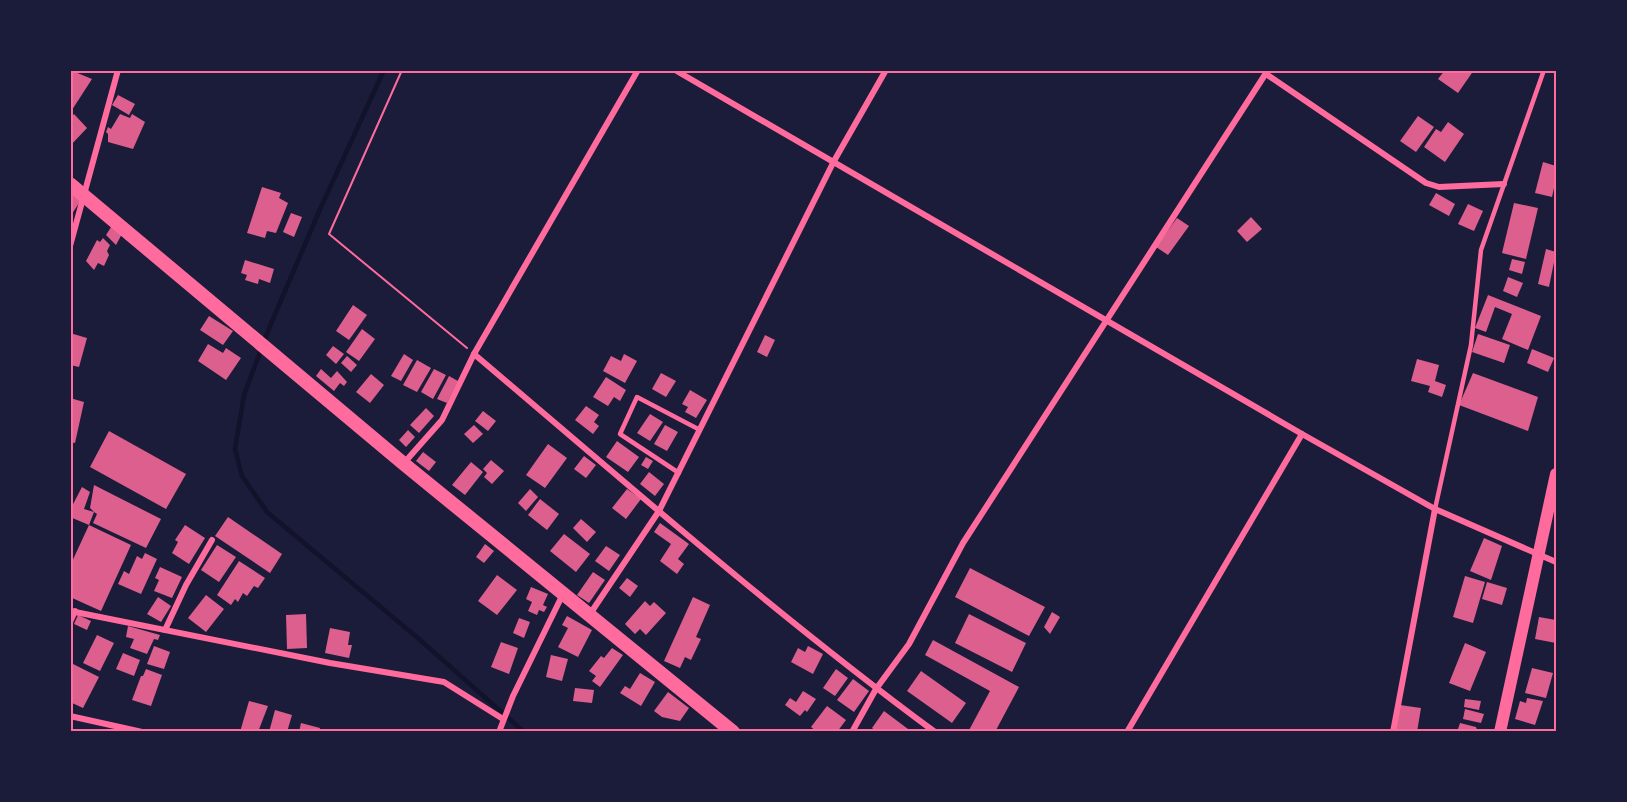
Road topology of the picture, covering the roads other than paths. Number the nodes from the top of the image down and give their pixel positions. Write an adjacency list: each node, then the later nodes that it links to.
1 (118, 70): 10 (street)
2 (638, 70): 13 (street)
3 (675, 70): 7 (street)
4 (886, 70): 7 (street)
5 (1544, 70): 9 (lane)
6 (1267, 72): 9 (street); 12 (street)
7 (834, 161): 12 (street); 14 (street)
8 (70, 184): 10 (main road)
9 (1504, 184): 19 (lane)
10 (84, 197): 11 (street); 16 (main road)
11 (70, 246)
12 (1106, 320): 15 (street); 29 (street)
13 (474, 354): 16 (street); 20 (street)
14 (700, 430): 17 (street); 17 (lane)
15 (1302, 434): 19 (street); 37 (street)
16 (404, 464): 24 (main road)
17 (679, 473): 20 (street)
18 (1557, 474): 22 (main road)
19 (1435, 509): 22 (street); 38 (street)
20 (659, 511): 26 (street); 29 (street)
21 (212, 540): 28 (street)
22 (1538, 554): 23 (street); 39 (main road)
23 (1557, 562)
24 (564, 593): 26 (main road); 31 (street)
25 (73, 611): 27 (street); 28 (street)
26 (589, 614): 34 (main road)
27 (70, 622)
28 (165, 630): 31 (street)
29 (876, 689): 35 (street); 36 (street)
30 (70, 716): 32 (street)
31 (503, 719): 33 (street)
32 (142, 732)
33 (499, 732)
34 (733, 732)
35 (852, 732)
36 (934, 732)
37 (1127, 732)
38 (1393, 732)
39 (1500, 732)

